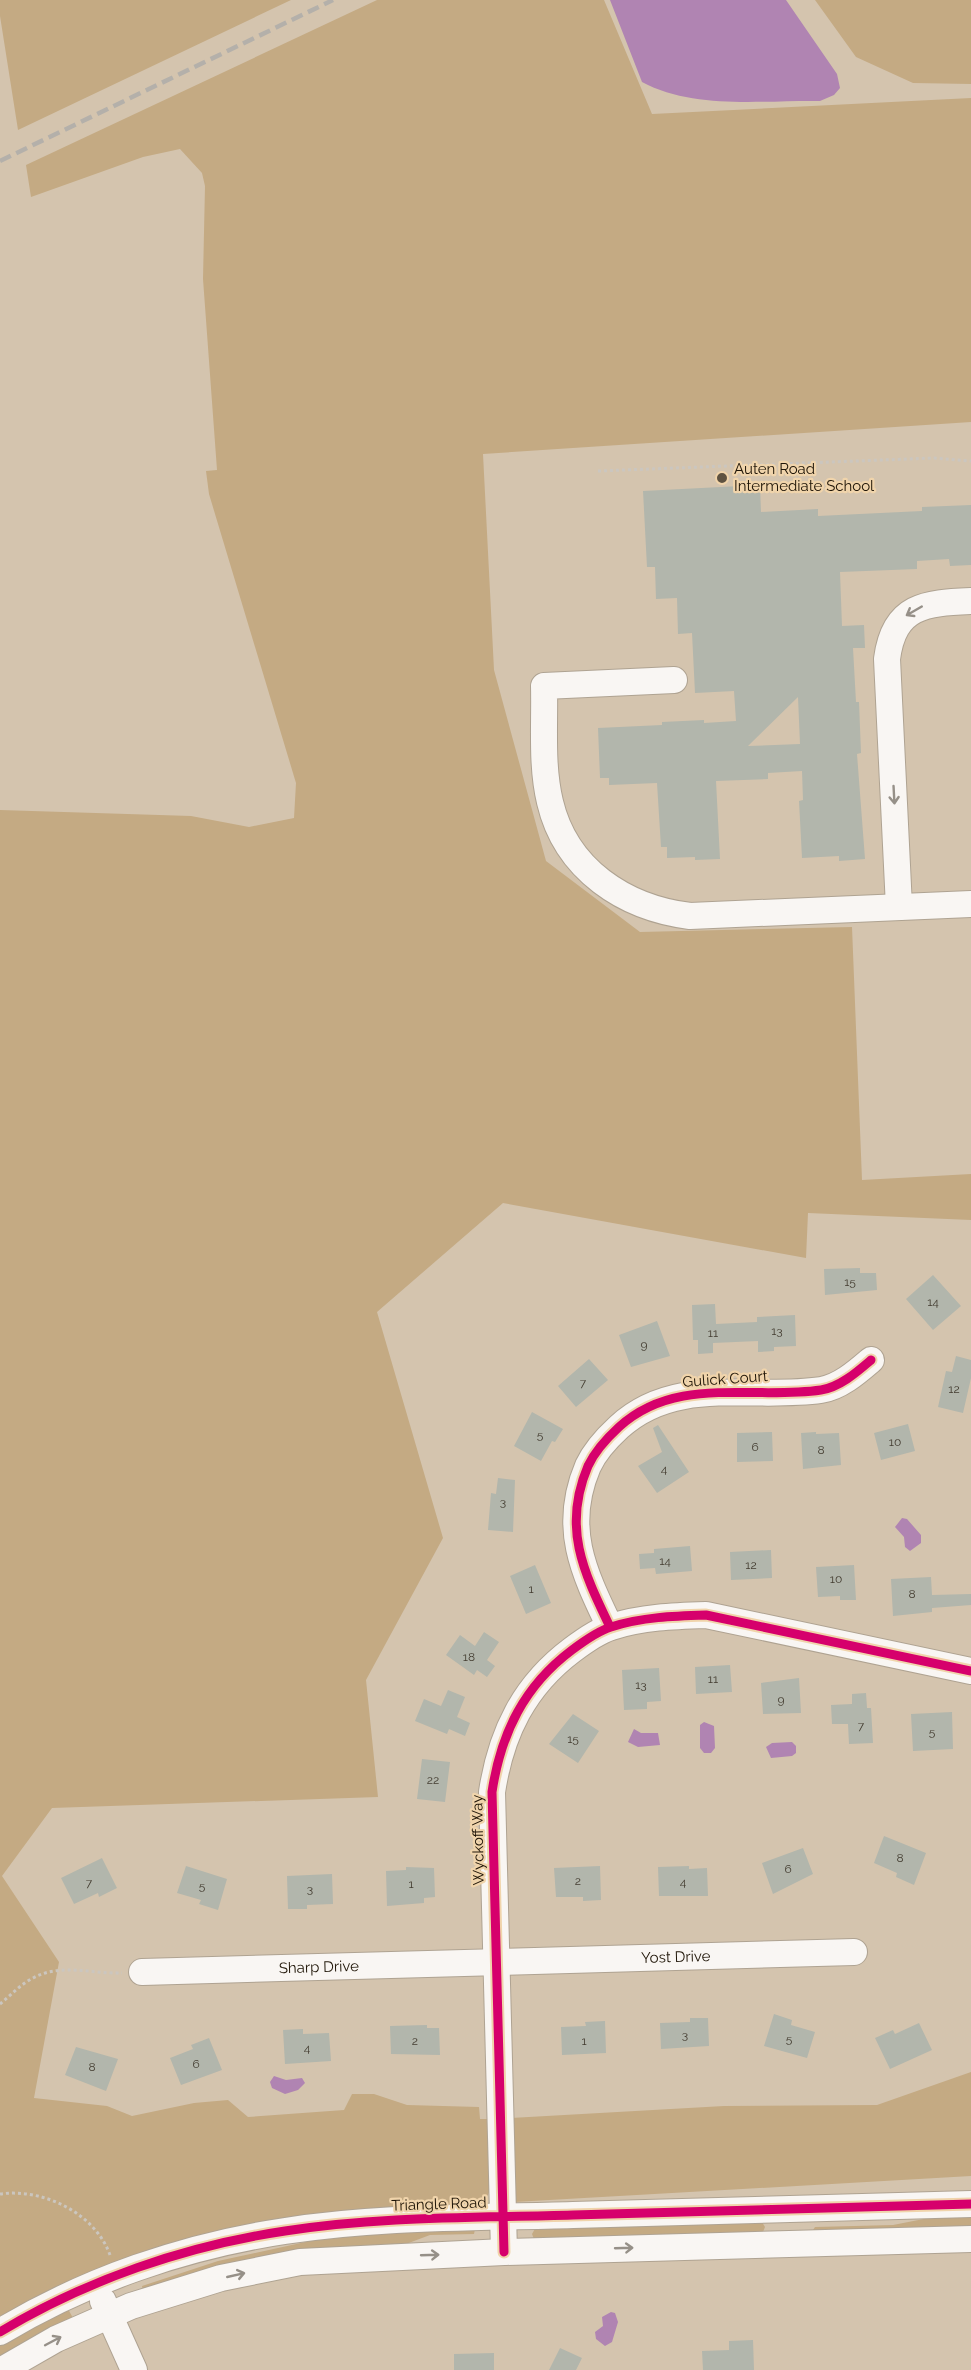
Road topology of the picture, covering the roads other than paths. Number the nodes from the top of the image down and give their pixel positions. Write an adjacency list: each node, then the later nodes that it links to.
1 (971, 601): 4 (street, one-way to 4)
2 (674, 680): 4 (street)
3 (971, 904): 4 (street)
4 (899, 908)
5 (871, 1360): 6 (street, Gulick Court)
6 (610, 1627): 7 (street, Wyckoff Way); 9 (street, Wyckoff Way)
7 (971, 1671)
8 (854, 1952): 9 (street, Yost Drive)
9 (496, 1962): 10 (street, Sharp Drive); 12 (street, Wyckoff Way)
10 (142, 1972)
11 (971, 2204): 12 (street, Triangle Road)
12 (502, 2218): 14 (street, Wyckoff Way); 15 (street, Triangle Road)
13 (971, 2239): 14 (street, one-way to 13)
14 (504, 2252): 16 (street, one-way to 14)
15 (96, 2284): 16 (street); 17 (street, Triangle Road)
16 (110, 2315): 18 (street, one-way to 16); 19 (street)
17 (0, 2332)
18 (2, 2370)
19 (134, 2370)

